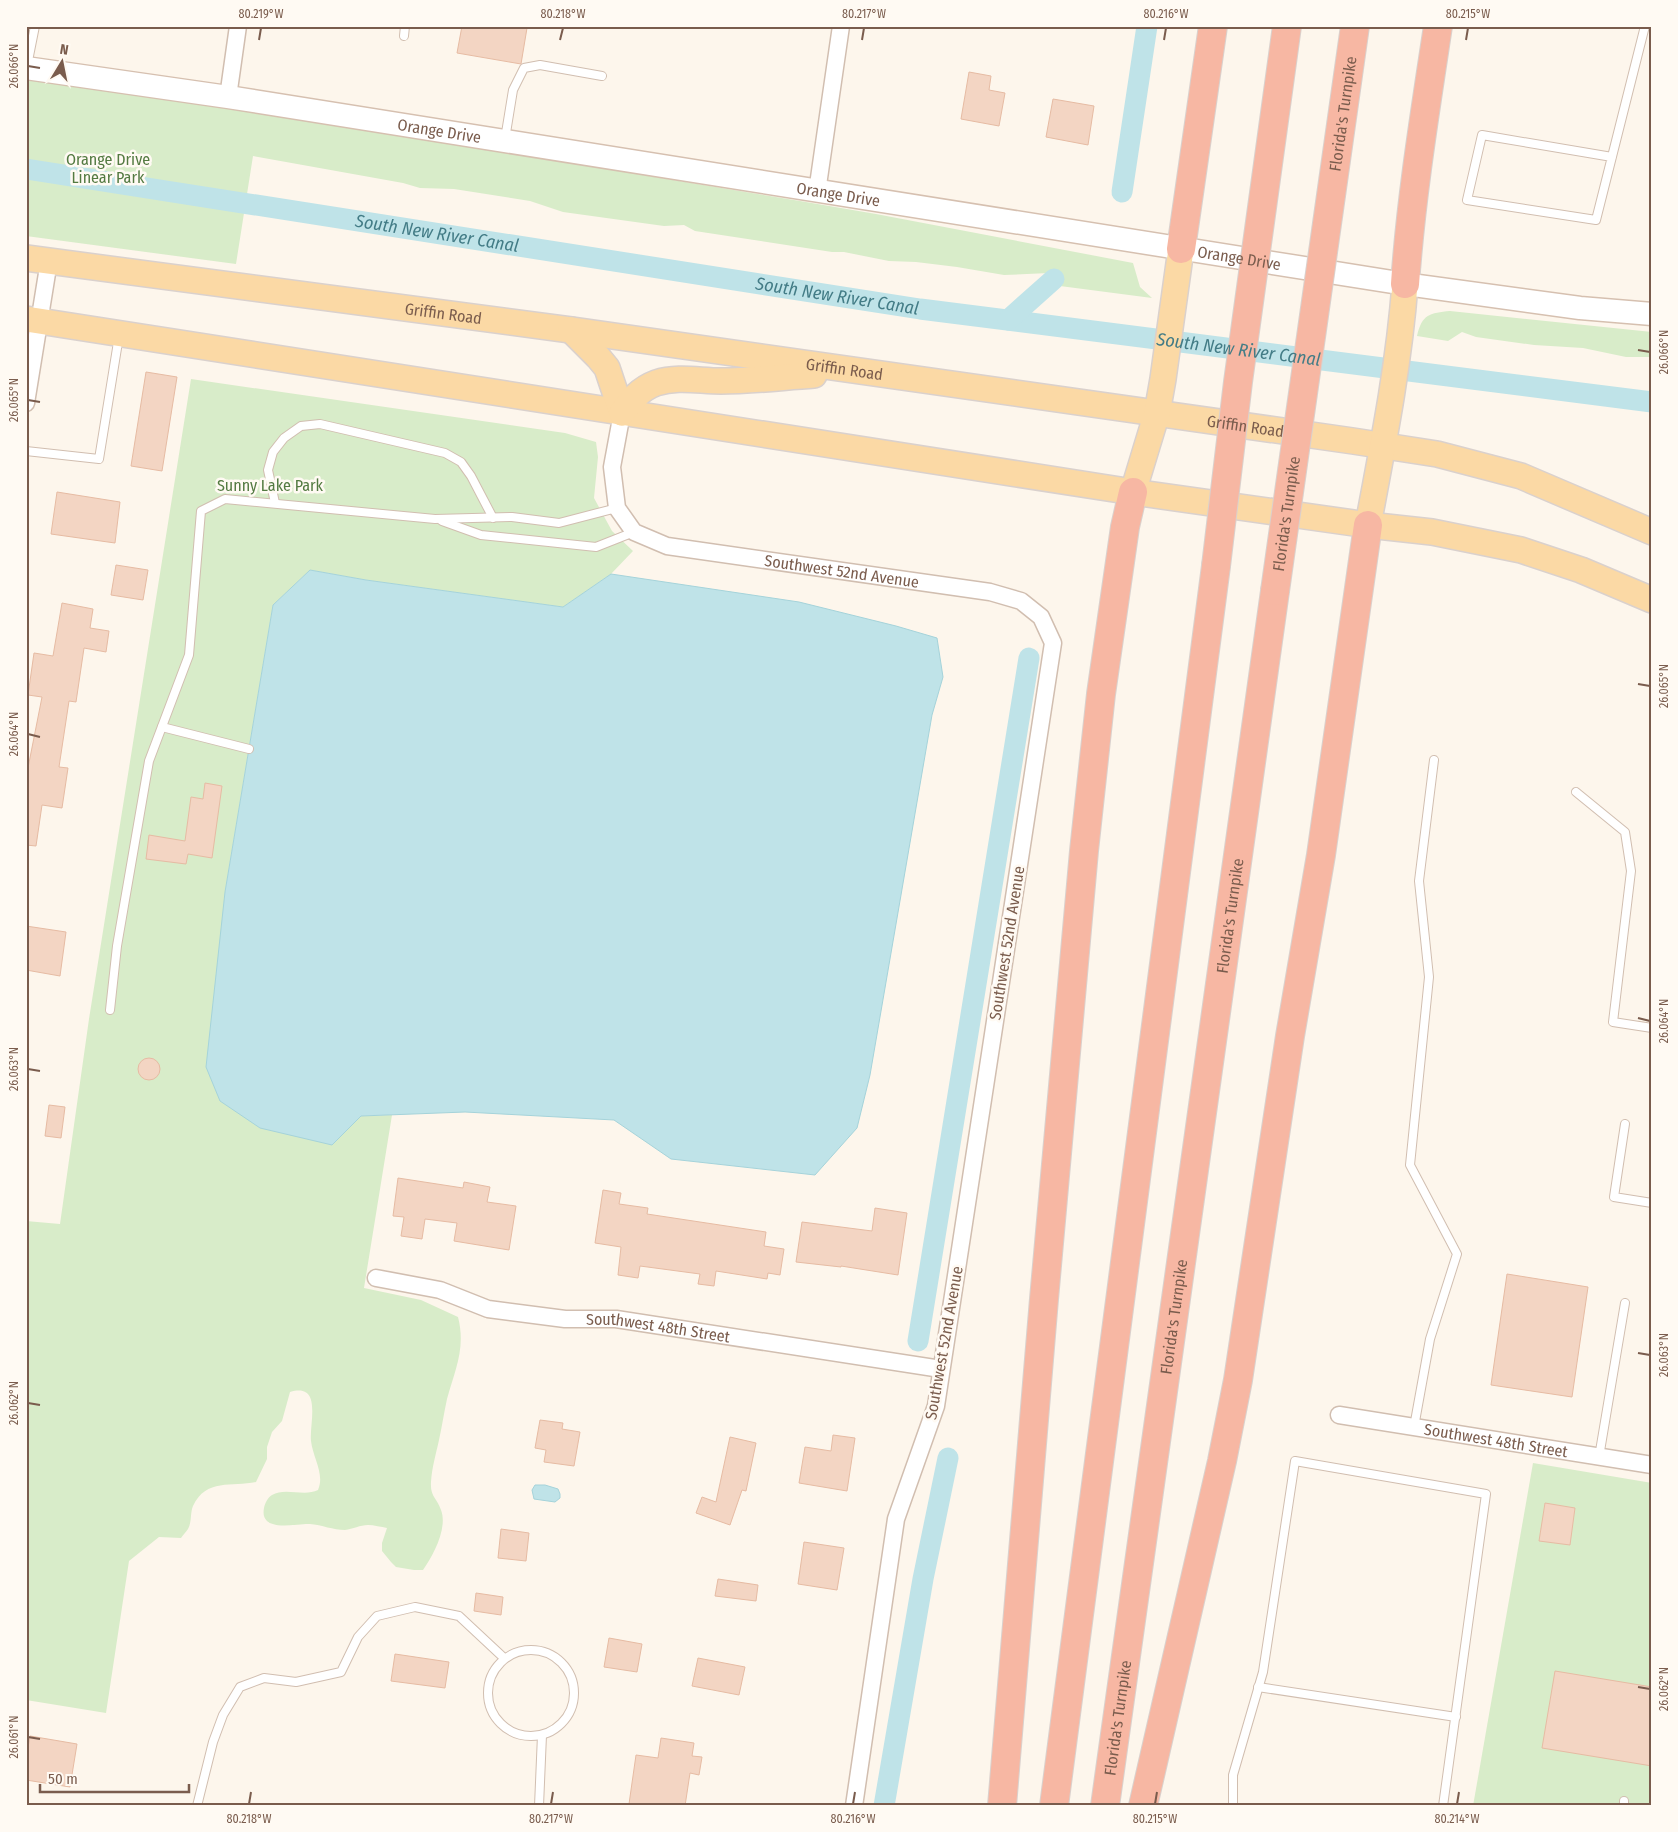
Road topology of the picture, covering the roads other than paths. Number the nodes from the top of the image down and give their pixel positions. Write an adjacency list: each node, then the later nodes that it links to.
1 (35, 26): 11 (lane)
2 (238, 26): 13 (street)
3 (405, 26): 10 (lane)
4 (841, 26): 16 (street)
5 (1213, 26): 17 (highway)
6 (1287, 26): 62 (highway, bridge)
7 (1355, 26): 63 (highway, Florida's Turnpike, bridge)
8 (1438, 26): 19 (highway)
9 (1645, 26): 15 (lane)
10 (404, 36)
11 (26, 68): 13 (street, Orange Drive)
12 (602, 76): 14 (lane)
13 (228, 97): 14 (street, Orange Drive)
14 (504, 141): 16 (street, Orange Drive)
15 (1612, 157): 15 (lane)
16 (817, 192): 17 (street, Orange Drive)
17 (1182, 249): 19 (street, Orange Drive); 27 (main road)
18 (38, 259): 21 (street); 22 (main road, Griffin Road)
19 (1405, 284): 20 (street, Orange Drive); 28 (main road)
20 (1652, 314)
21 (33, 320): 23 (main road); 25 (street)
22 (571, 330): 24 (main road, Griffin Road); 26 (main road)
23 (119, 334): 26 (main road); 29 (lane)
24 (866, 372): 26 (main road); 27 (main road, Griffin Road)
25 (26, 403)
26 (622, 413): 30 (main road); 32 (street)
27 (1157, 413): 28 (main road, Griffin Road); 30 (main road)
28 (1383, 446): 35 (main road); 37 (main road, Griffin Road)
29 (26, 451)
30 (1133, 492): 35 (main road); 61 (highway)
31 (275, 503): 33 (lane); 34 (lane); 39 (lane)
32 (617, 508): 33 (lane); 36 (street)
33 (493, 518): 34 (lane)
34 (435, 519): 36 (lane)
35 (1368, 525): 38 (main road); 64 (highway)
36 (634, 532): 49 (street, Southwest 52nd Avenue)
37 (1652, 532)
38 (1652, 600)
39 (162, 727): 40 (lane); 43 (lane)
40 (249, 749)
41 (1434, 760): 51 (lane)
42 (1576, 792): 44 (lane)
43 (110, 1010)
44 (1652, 1028)
45 (1625, 1124): 46 (lane)
46 (1652, 1203)
47 (376, 1278): 49 (street, Southwest 48th Street)
48 (1625, 1304): 52 (lane)
49 (942, 1369): 60 (street, Southwest 52nd Avenue)
50 (1339, 1415): 51 (street, Southwest 48th Street)
51 (1414, 1427): 52 (street, Southwest 48th Street)
52 (1599, 1457): 53 (street, Southwest 48th Street)
53 (1652, 1465)
54 (504, 1658): 57 (lane); 57 (lane); 58 (lane)
55 (1258, 1687): 56 (lane); 56 (lane); 65 (lane)
56 (1456, 1717): 66 (lane)
57 (542, 1735): 59 (lane)
58 (197, 1806)
59 (539, 1806)
60 (854, 1806)
61 (1002, 1806)
62 (1054, 1806)
63 (1105, 1806)
64 (1144, 1806)
65 (1233, 1806)
66 (1443, 1806)

